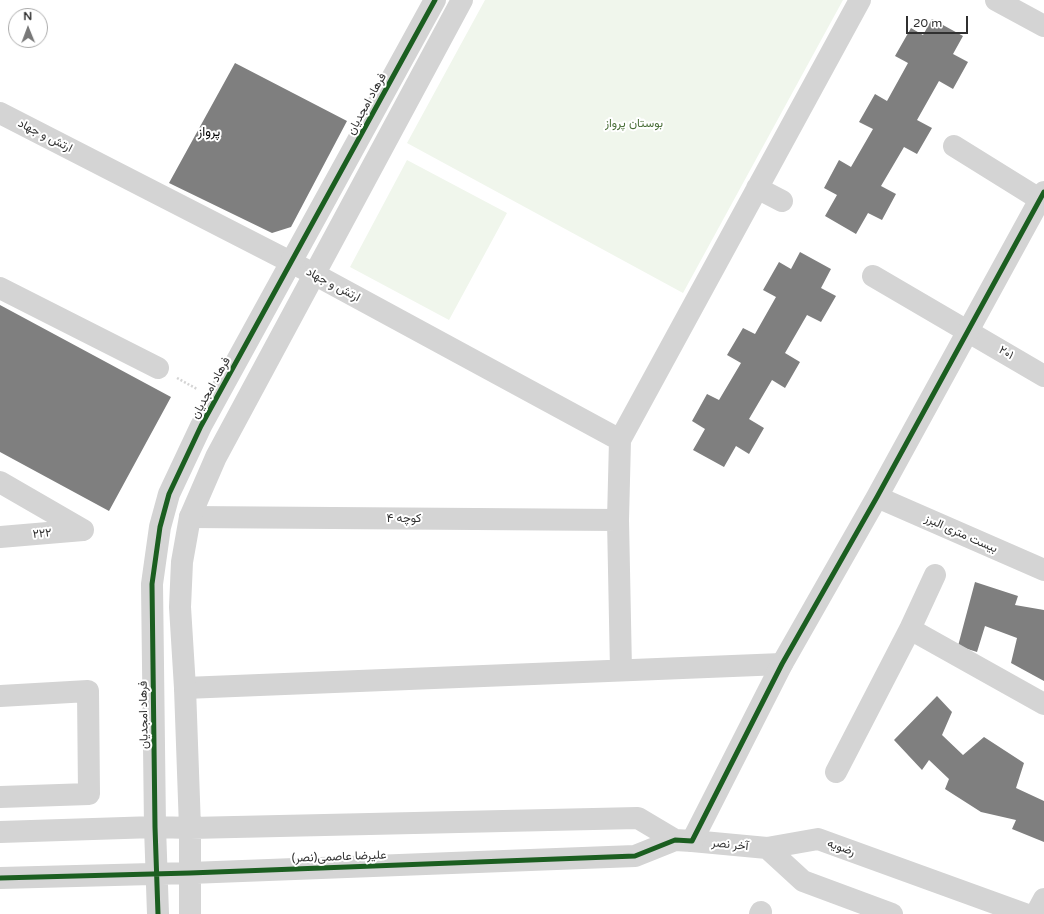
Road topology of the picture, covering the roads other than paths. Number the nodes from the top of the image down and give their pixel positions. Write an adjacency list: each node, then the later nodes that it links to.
1 (435, 0): 11 (street, فرهاد امجدیان)
2 (462, 0): 12 (street)
3 (860, 0): 8 (street)
4 (996, 0): 5 (street)
5 (1044, 26)
6 (0, 113): 11 (street, ارتش و جهاد)
7 (954, 146): 9 (street)
8 (757, 188): 10 (street); 18 (street)
9 (1043, 197): 15 (street)
10 (782, 201)
11 (291, 263): 12 (street, ارتش و جهاد); 34 (street, فرهاد امجدیان)
12 (314, 274): 18 (street, ارتش و جهاد); 21 (street)
13 (873, 276): 15 (street, ۲۰۱)
14 (0, 288): 16 (street)
15 (968, 331): 17 (street, ۲۰۱); 20 (street)
16 (158, 368)
17 (1044, 376)
18 (620, 440): 22 (street)
19 (0, 482): 23 (street, ۲۲۲)
20 (877, 497): 24 (street, بیست متری البرز); 27 (street)
21 (190, 517): 22 (street, کوچه ۴); 29 (street)
22 (618, 520): 28 (street)
23 (0, 537)
24 (1044, 570)
25 (935, 575): 26 (street)
26 (910, 629): 31 (street); 32 (street)
27 (782, 664): 28 (street); 37 (street)
28 (620, 670): 29 (street)
29 (185, 688): 35 (street)
30 (0, 696): 33 (street)
31 (1044, 704)
32 (836, 772)
33 (0, 797)
34 (155, 827): 35 (street); 36 (street); 39 (street, فرهاد امجدیان)
35 (190, 828): 37 (street); 40 (street)
36 (0, 832)
37 (684, 841): 38 (street, آخر نصر); 40 (street, علیرضا عاصمی(نصر))
38 (767, 848): 45 (street); 46 (street, رضویه)
39 (157, 873): 40 (street, علیرضا عاصمی(نصر)); 41 (street, علیرضا عاصمی(نصر)); 43 (street, فرهاد امجدیان)
40 (190, 873): 44 (street)
41 (0, 878)
42 (1044, 900): 47 (street)
43 (158, 914)
44 (190, 914)
45 (892, 914)
46 (1025, 914)
47 (1036, 914)

